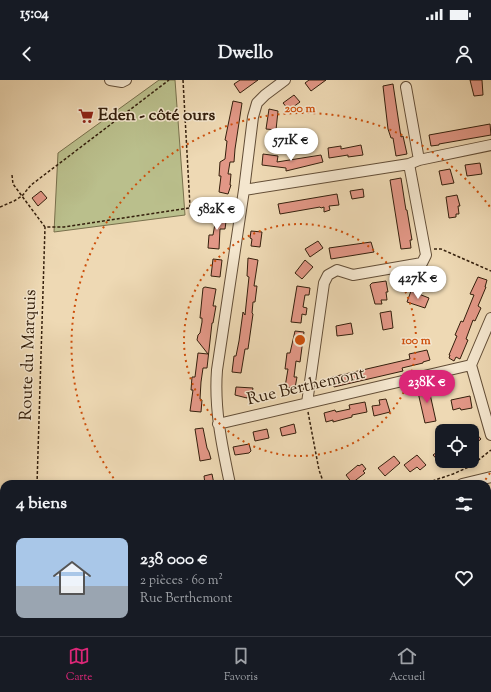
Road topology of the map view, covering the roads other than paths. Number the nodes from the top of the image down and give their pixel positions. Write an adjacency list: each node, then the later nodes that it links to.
1 (110, 80): 2 (street)
2 (126, 80)
3 (285, 80): 8 (street)
4 (406, 87): 6 (street)
5 (491, 145): 6 (street)
6 (419, 160): 7 (street)
7 (408, 164): 8 (street); 11 (street)
8 (243, 194): 12 (street)
9 (491, 318): 10 (street)
10 (471, 365): 11 (street, Rue Berthemont); 13 (street)
11 (307, 403): 12 (street, Rue Berthemont)
12 (218, 424): 15 (street)
13 (491, 436)
14 (491, 477): 16 (street)
15 (229, 480)
16 (479, 480)

